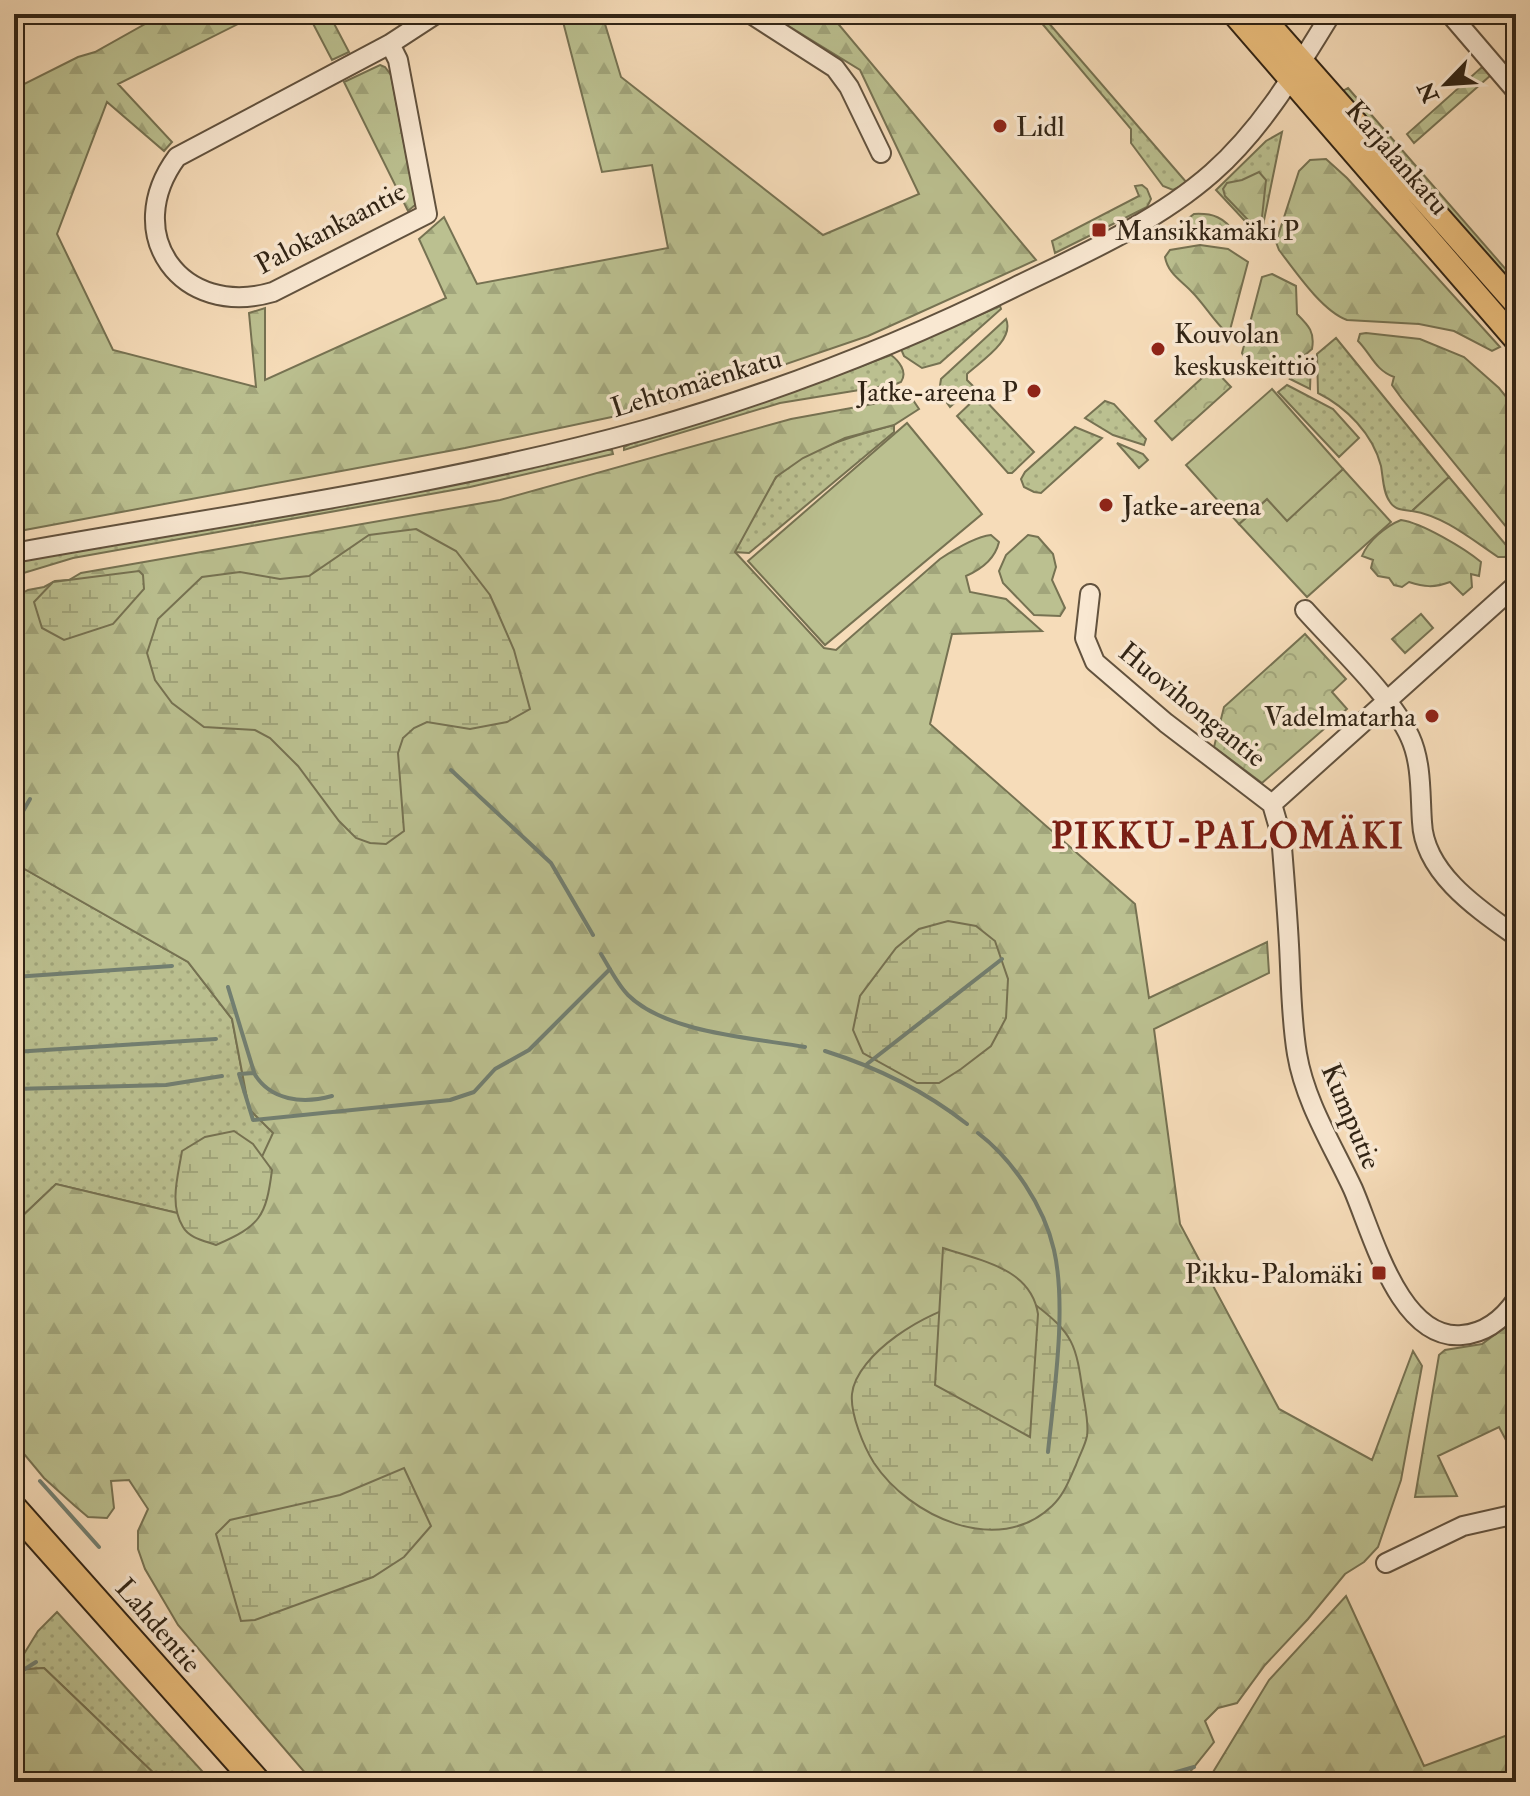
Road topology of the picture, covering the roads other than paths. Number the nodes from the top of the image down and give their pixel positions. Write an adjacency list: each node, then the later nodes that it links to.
1 (436, 14): 7 (street, Palokankaantie)
2 (751, 14): 10 (street)
3 (1234, 14): 8 (main road, Karjalankatu)
4 (1260, 14): 8 (main road, Karjalankatu)
5 (1331, 14): 8 (street, Lehtomäenkatu)
6 (1450, 14): 9 (street)
7 (390, 44): 7 (street, Palokankaantie)
8 (1295, 70): 11 (main road, Karjalankatu); 12 (main road, Karjalankatu); 13 (street, Lehtomäenkatu)
9 (1516, 91)
10 (881, 153)
11 (1516, 304)
12 (1516, 340)
13 (14, 553)
14 (1516, 585): 17 (street)
15 (1090, 594): 18 (street, Huovihongantie)
16 (1305, 610): 17 (street)
17 (1386, 701): 18 (street); 19 (street)
18 (1272, 804): 20 (street, Kumputie)
19 (1516, 936)
20 (1516, 1300)
21 (14, 1509): 24 (highway, Lahdentie)
22 (1516, 1514): 23 (street)
23 (1386, 1563)
24 (257, 1782)

